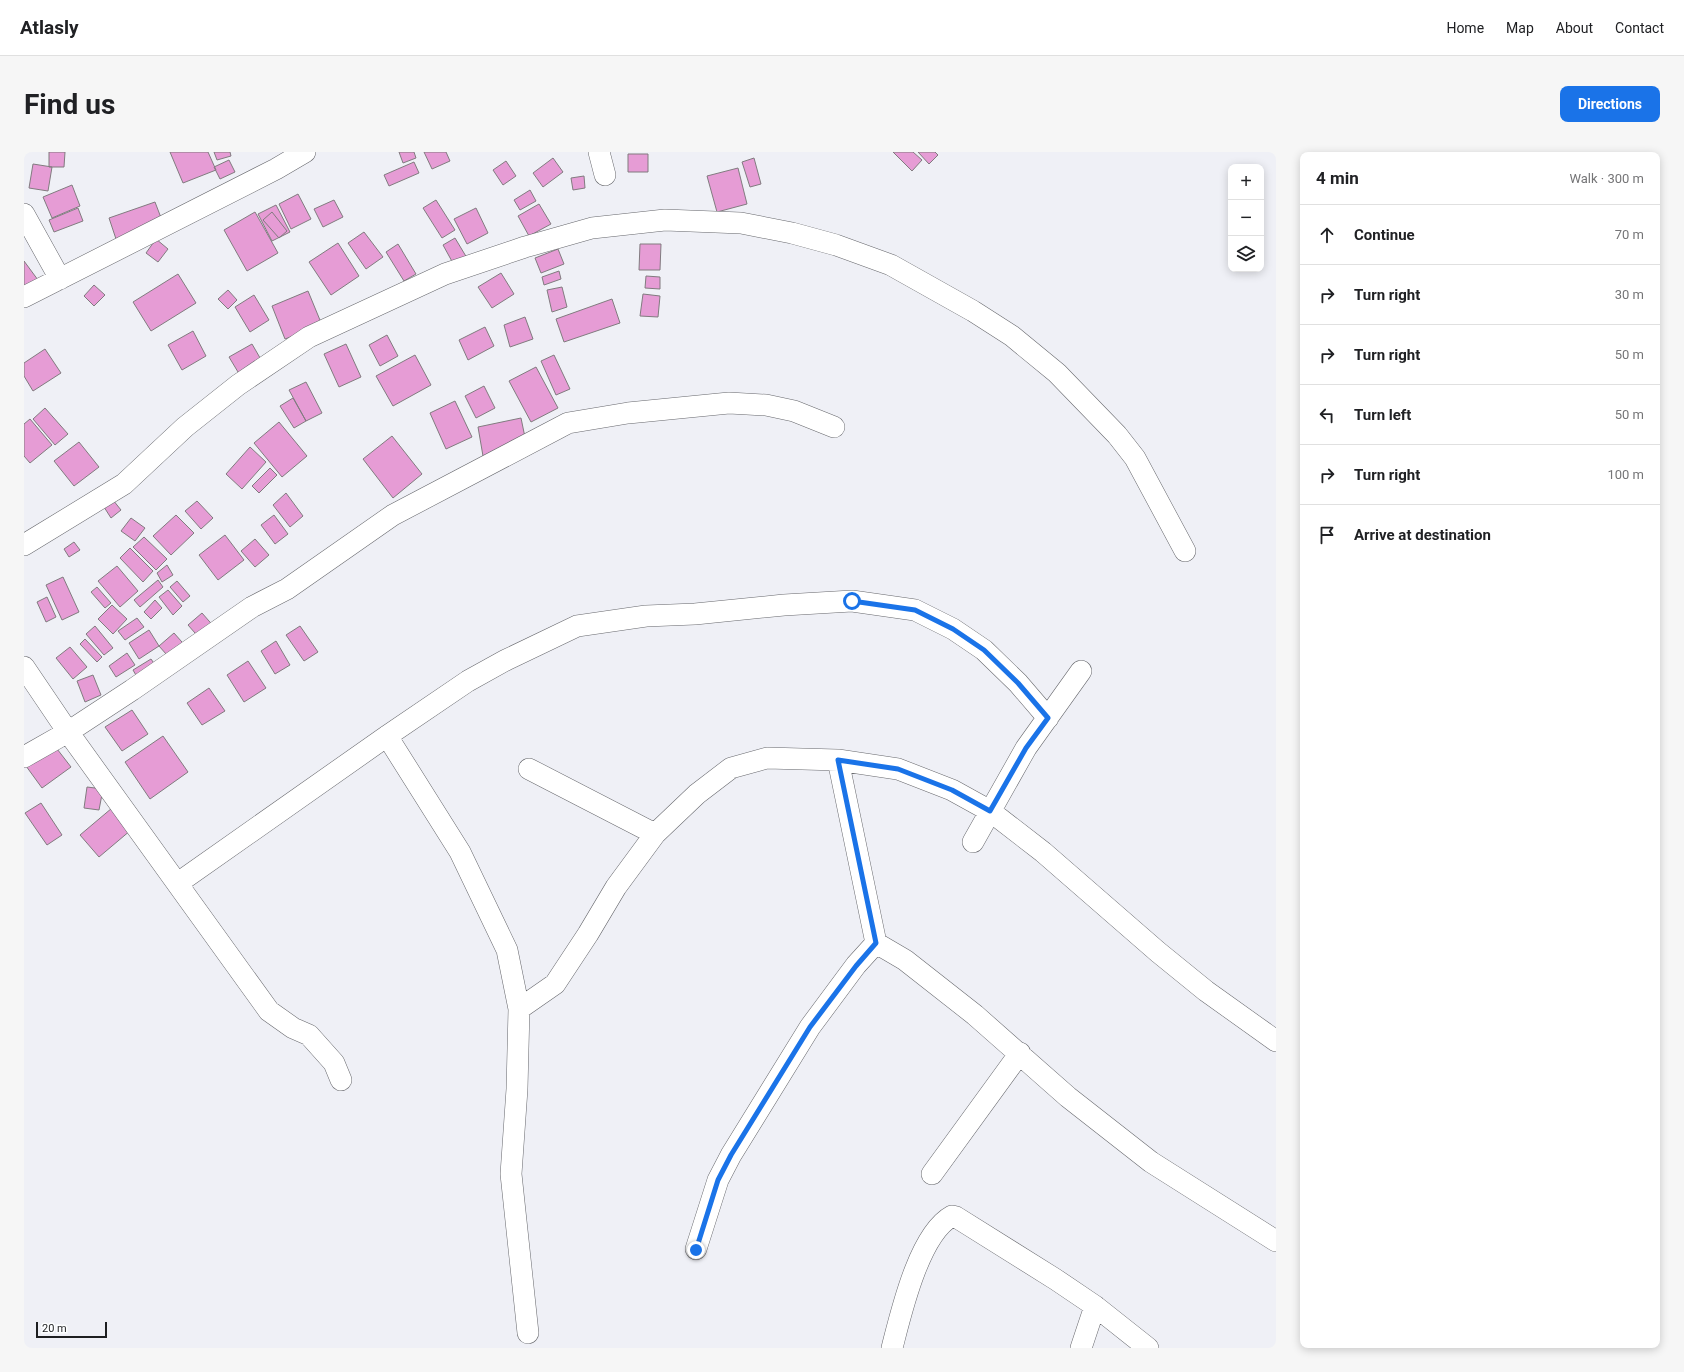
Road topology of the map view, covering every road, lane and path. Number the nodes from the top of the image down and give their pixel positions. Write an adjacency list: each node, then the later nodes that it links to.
1 (305, 152): 5 (street)
2 (599, 152): 3 (street)
3 (605, 175)
4 (24, 214): 5 (street)
5 (60, 279): 6 (street)
6 (24, 297)
7 (834, 427): 13 (street)
8 (24, 545): 9 (street)
9 (1185, 551)
10 (24, 667): 13 (street)
11 (1081, 671): 12 (street)
12 (1048, 718): 14 (street); 18 (street)
13 (68, 732): 15 (street); 21 (street)
14 (387, 736): 21 (street); 23 (street)
15 (24, 757)
16 (838, 760): 18 (street); 19 (street); 22 (street)
17 (528, 768): 19 (street)
18 (990, 811): 20 (street); 24 (street)
19 (655, 834): 23 (street)
20 (973, 842)
21 (178, 883): 26 (street)
22 (876, 943): 25 (street); 29 (street)
23 (519, 1010): 31 (street)
24 (1276, 1041)
25 (1020, 1053): 27 (street); 28 (street)
26 (341, 1080)
27 (932, 1174)
28 (1276, 1241)
29 (696, 1250)
30 (1095, 1306): 32 (street); 33 (street); 34 (street)
31 (528, 1333)
32 (892, 1348)
33 (1081, 1348)
34 (1148, 1348)

